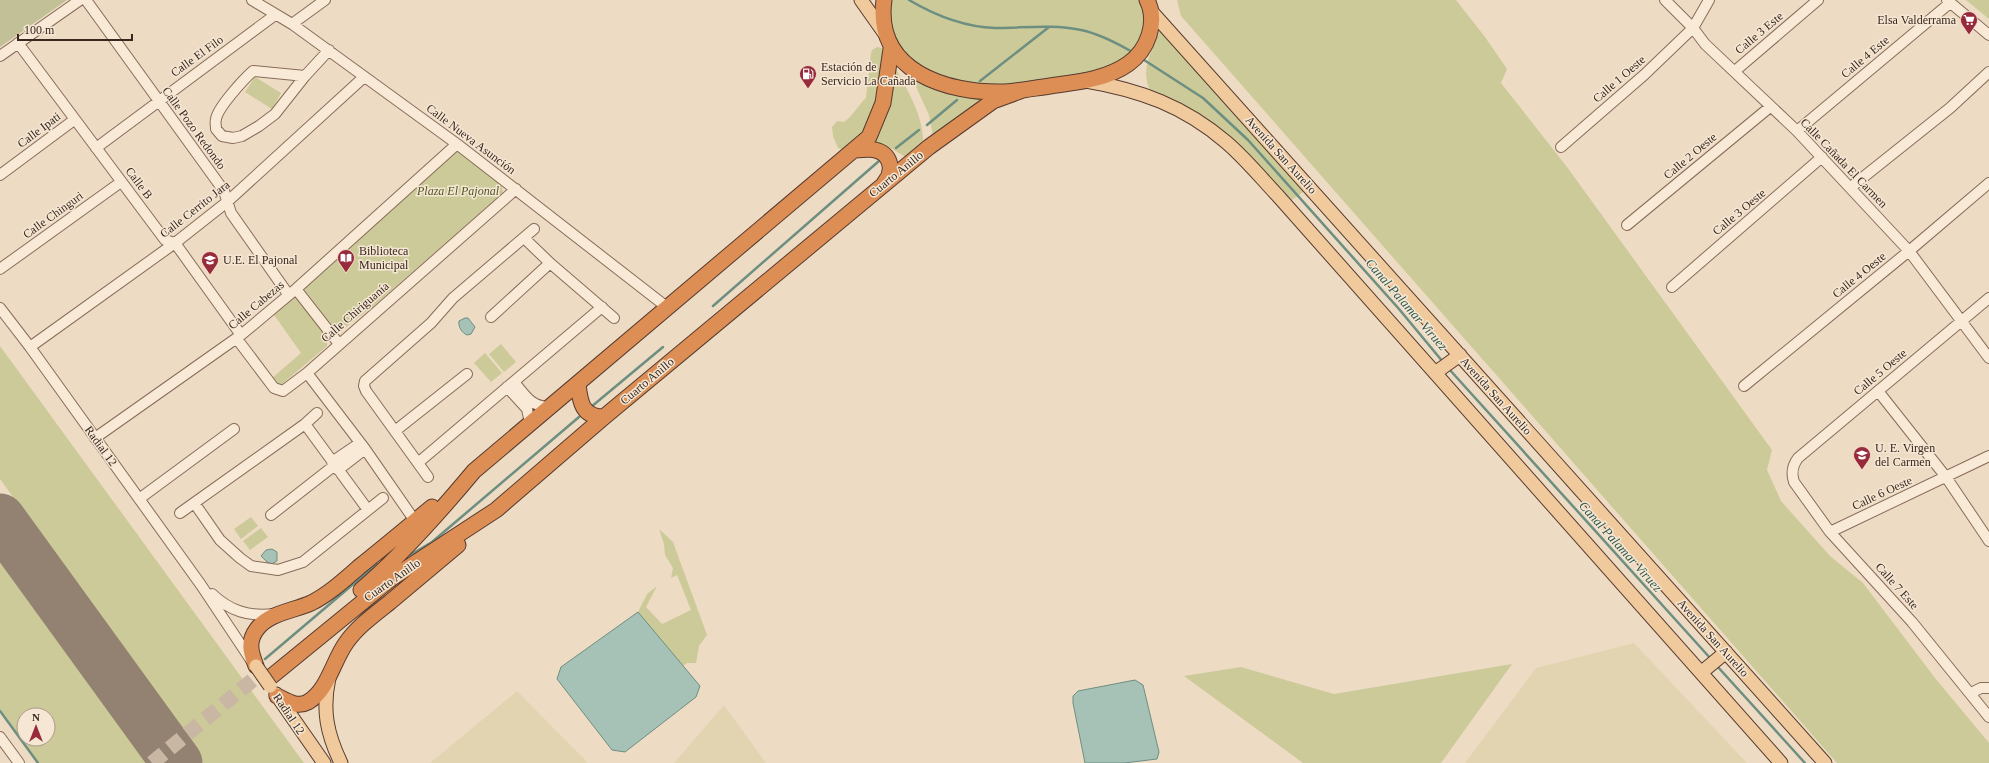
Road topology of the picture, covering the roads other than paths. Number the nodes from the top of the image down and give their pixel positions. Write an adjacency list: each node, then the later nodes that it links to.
1 (80, 0): 17 (street)
2 (86, 0): 27 (street, Calle Pozo Redondo)
3 (252, 0): 12 (street, Calle Nueva Asunción)
4 (325, 0): 13 (street)
5 (861, 0): 15 (main road)
6 (884, 0): 15 (highway)
7 (1665, 0): 14 (street, Calle Cañada El Carmen)
8 (1709, 0): 14 (street, Calle 1 Oeste)
9 (1818, 0): 21 (street, Calle 3 Este)
10 (1948, 1): 16 (street); 30 (street, Calle 4 Este)
11 (1151, 5): 25 (highway); 62 (main road, Avenida San Aurelio)
12 (275, 15): 13 (street, Calle Nueva Asunción); 27 (street, Calle El Filo)
13 (292, 24): 19 (street, Calle Nueva Asunción)
14 (1693, 28): 21 (street, Calle Cañada El Carmen); 32 (street, Calle 1 Oeste)
15 (885, 34): 18 (highway)
16 (1989, 35)
17 (18, 43): 20 (street); 29 (street, Calle B)
18 (891, 49): 26 (highway); 34 (highway, Cuarto Anillo)
19 (328, 50): 23 (street); 24 (street, Calle Nueva Asunción)
20 (0, 56)
21 (1735, 71): 28 (street, Calle Cañada El Carmen)
22 (1989, 72): 40 (street)
23 (305, 76): 23 (street)
24 (364, 77): 31 (street, Calle Nueva Asunción); 42 (street, Calle Cerrito Jara)
25 (1086, 81): 26 (highway); 64 (main road)
26 (1023, 90): 38 (highway, Cuarto Anillo)
27 (158, 101): 33 (street, Calle El Filo); 42 (street, Calle Pozo Redondo)
28 (1770, 107): 30 (street, Calle Cañada El Carmen); 43 (street, Calle 2 Oeste)
29 (74, 120): 33 (street, Calle B); 36 (street, Calle Ipati)
30 (1797, 131): 35 (street, Calle Cañada El Carmen)
31 (457, 144): 41 (street, Calle Nueva Asunción); 51 (street, Calle Cabezas)
32 (1561, 147)
33 (96, 148): 37 (street, Calle B)
34 (856, 150): 38 (highway); 55 (highway, Cuarto Anillo)
35 (1822, 157): 40 (street, Calle Cañada El Carmen); 50 (street, Calle 3 Oeste)
36 (0, 175)
37 (121, 182): 46 (street, Calle B); 49 (street, Calle Chinguri)
38 (885, 182): 74 (highway, Cuarto Anillo)
39 (1989, 183): 47 (street, Calle 4 Oeste)
40 (1851, 188): 47 (street, Calle Cañada El Carmen)
41 (516, 189): 55 (street, Calle Nueva Asunción); 60 (street, Calle Chiriguanía)
42 (227, 202): 46 (street, Calle Cerrito Jara); 51 (street, Calle Pozo Redondo)
43 (1627, 225)
44 (534, 230): 45 (street)
45 (524, 238): 48 (street); 78 (street)
46 (175, 243): 59 (street, Calle B); 61 (street, Calle Cerrito Jara)
47 (1909, 251): 58 (street, Calle Cañada El Carmen); 69 (street, Calle 4 Oeste)
48 (550, 264): 53 (street); 56 (street)
49 (0, 269)
50 (1672, 286)
51 (292, 291): 59 (street, Calle Cabezas); 60 (street, Calle Pozo Redondo)
52 (1989, 298): 58 (street, Calle 5 Oeste)
53 (602, 307): 57 (street); 67 (street)
54 (0, 308): 61 (street, Radial 12)
55 (668, 308): 68 (highway, Cuarto Anillo)
56 (491, 317)
57 (614, 318)
58 (1962, 321): 63 (street, Calle Cañada El Carmen); 71 (street, Calle 5 Oeste)
59 (238, 337): 70 (street, Calle B); 79 (street, Calle Cabezas)
60 (339, 344): 65 (street, Calle Chiriguanía)
61 (30, 347): 79 (street, Radial 12)
62 (1456, 358): 64 (main road); 100 (main road, Avenida San Aurelio)
63 (1989, 358)
64 (1438, 372): 101 (main road)
65 (307, 373): 70 (street, Calle Chiriguanía); 80 (street)
66 (467, 374): 78 (street)
67 (510, 384): 72 (street); 76 (street); 82 (street)
68 (578, 384): 72 (highway, Cuarto Anillo); 74 (highway)
69 (1744, 386)
70 (283, 391)
71 (1878, 391): 84 (street, Calle 5 Oeste); 87 (street)
72 (550, 407): 76 (highway, Cuarto Anillo)
73 (318, 413): 75 (street)
74 (604, 417): 92 (highway, Cuarto Anillo)
75 (305, 424): 83 (street); 90 (street)
76 (527, 427): 85 (highway, Cuarto Anillo)
77 (234, 429): 89 (street)
78 (395, 431): 82 (street)
79 (96, 438): 89 (street, Radial 12)
80 (363, 446): 83 (street); 95 (street)
81 (1989, 456): 87 (street, Calle 6 Oeste)
82 (419, 462): 86 (street)
83 (335, 466): 91 (street); 94 (street)
84 (1792, 469): 96 (street, Calle 7 Este)
85 (474, 471): 95 (highway); 103 (highway, Cuarto Anillo)
86 (428, 476)
87 (1946, 477): 96 (street, Calle 6 Oeste); 97 (street)
88 (383, 498): 91 (street)
89 (139, 499): 98 (street, Radial 12)
90 (195, 504): 91 (street); 93 (street)
91 (368, 510)
92 (496, 510): 102 (highway); 103 (highway, Cuarto Anillo)
93 (180, 514)
94 (271, 515)
95 (415, 521): 99 (highway)
96 (1830, 532): 105 (street, Calle 7 Este)
97 (1989, 541)
98 (201, 585): 99 (street, Radial 12); 103 (street, Radial 12)
99 (282, 613): 103 (highway)
100 (1723, 654): 101 (main road); 112 (main road, Avenida San Aurelio)
101 (1704, 670): 111 (main road)
102 (330, 675): 103 (highway); 110 (main road)
103 (268, 679): 109 (main road, Radial 12)
104 (1989, 688): 105 (street)
105 (1971, 694): 106 (street, Calle 7 Este)
106 (1989, 717)
107 (0, 737): 108 (street)
108 (19, 763)
109 (324, 763)
110 (341, 763)
111 (1782, 763)
112 (1825, 763)

